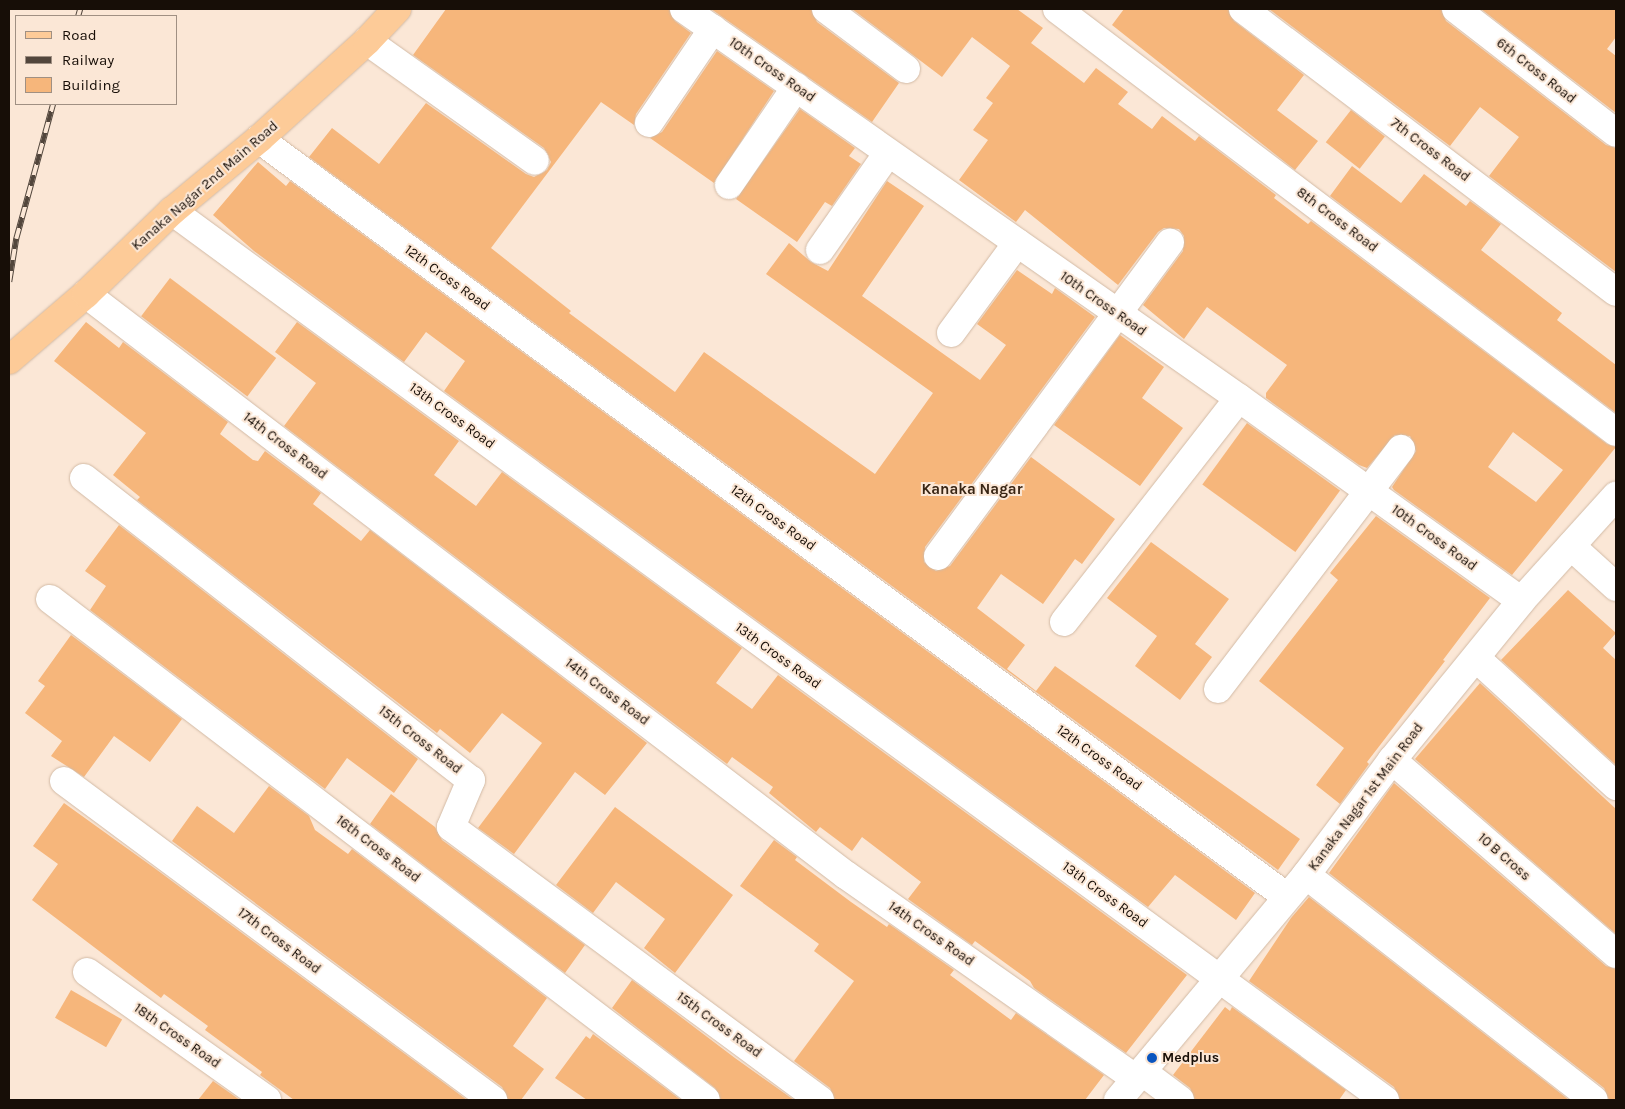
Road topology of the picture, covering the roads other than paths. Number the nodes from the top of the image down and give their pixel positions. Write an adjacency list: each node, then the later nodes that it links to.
1 (397, 9): 8 (main road, Kanaka Nagar 2nd Main Road)
2 (684, 9): 7 (street, 10th Cross Road)
3 (826, 9): 9 (street)
4 (1057, 9): 27 (street, 8th Cross Road)
5 (1243, 9): 21 (street, 7th Cross Road)
6 (1456, 9): 12 (street, 6th Cross Road)
7 (713, 29): 10 (street, 10th Cross Road); 11 (street)
8 (367, 41): 13 (main road, Kanaka Nagar 2nd Main Road); 15 (street)
9 (906, 69)
10 (796, 87): 14 (street, 10th Cross Road); 16 (street)
11 (649, 123)
12 (1616, 134)
13 (259, 139): 17 (main road, Kanaka Nagar 2nd Main Road); 44 (street, 12th Cross Road)
14 (888, 153): 19 (street, 10th Cross Road); 20 (street)
15 (535, 161)
16 (729, 186)
17 (172, 211): 22 (main road, Kanaka Nagar 2nd Main Road); 47 (street, 13th Cross Road)
18 (1170, 242): 23 (street)
19 (1017, 243): 23 (street, 10th Cross Road); 24 (street)
20 (820, 250)
21 (1616, 292)
22 (86, 294): 25 (main road, Kanaka Nagar 2nd Main Road); 48 (street, 14th Cross Road)
23 (1116, 314): 26 (street, 10th Cross Road); 33 (street)
24 (951, 332)
25 (9, 360)
26 (1239, 398): 30 (street, 10th Cross Road); 37 (street)
27 (1616, 432)
28 (1401, 449): 30 (street)
29 (84, 478): 52 (street, 15th Cross Road)
30 (1370, 492): 36 (street, 10th Cross Road); 39 (street)
31 (1616, 496): 32 (street, Kanaka Nagar 1st Main Road)
32 (1571, 546): 34 (street); 36 (street, Kanaka Nagar 1st Main Road)
33 (938, 556)
34 (1616, 586)
35 (50, 598): 51 (street, 16th Cross Road)
36 (1521, 601): 38 (street, Kanaka Nagar 1st Main Road)
37 (1064, 622)
38 (1476, 658): 40 (street, Kanaka Nagar 1st Main Road); 42 (street)
39 (1218, 689)
40 (1392, 760): 43 (street, Kanaka Nagar 1st Main Road); 45 (street, 10 B Cross)
41 (64, 781): 50 (street, 17th Cross Road)
42 (1616, 786)
43 (1306, 875): 44 (street, Kanaka Nagar 1st Main Road); 56 (street)
44 (1287, 897): 47 (street, Kanaka Nagar 1st Main Road)
45 (1616, 954)
46 (87, 972): 49 (street, 18th Cross Road)
47 (1220, 980): 48 (street, Kanaka Nagar 1st Main Road); 55 (street, 13th Cross Road)
48 (1139, 1076): 53 (street, Kanaka Nagar 1st Main Road); 54 (street, 14th Cross Road)
49 (267, 1100)
50 (494, 1100)
51 (706, 1100)
52 (820, 1100)
53 (1118, 1100)
54 (1180, 1100)
55 (1385, 1100)
56 (1594, 1100)

